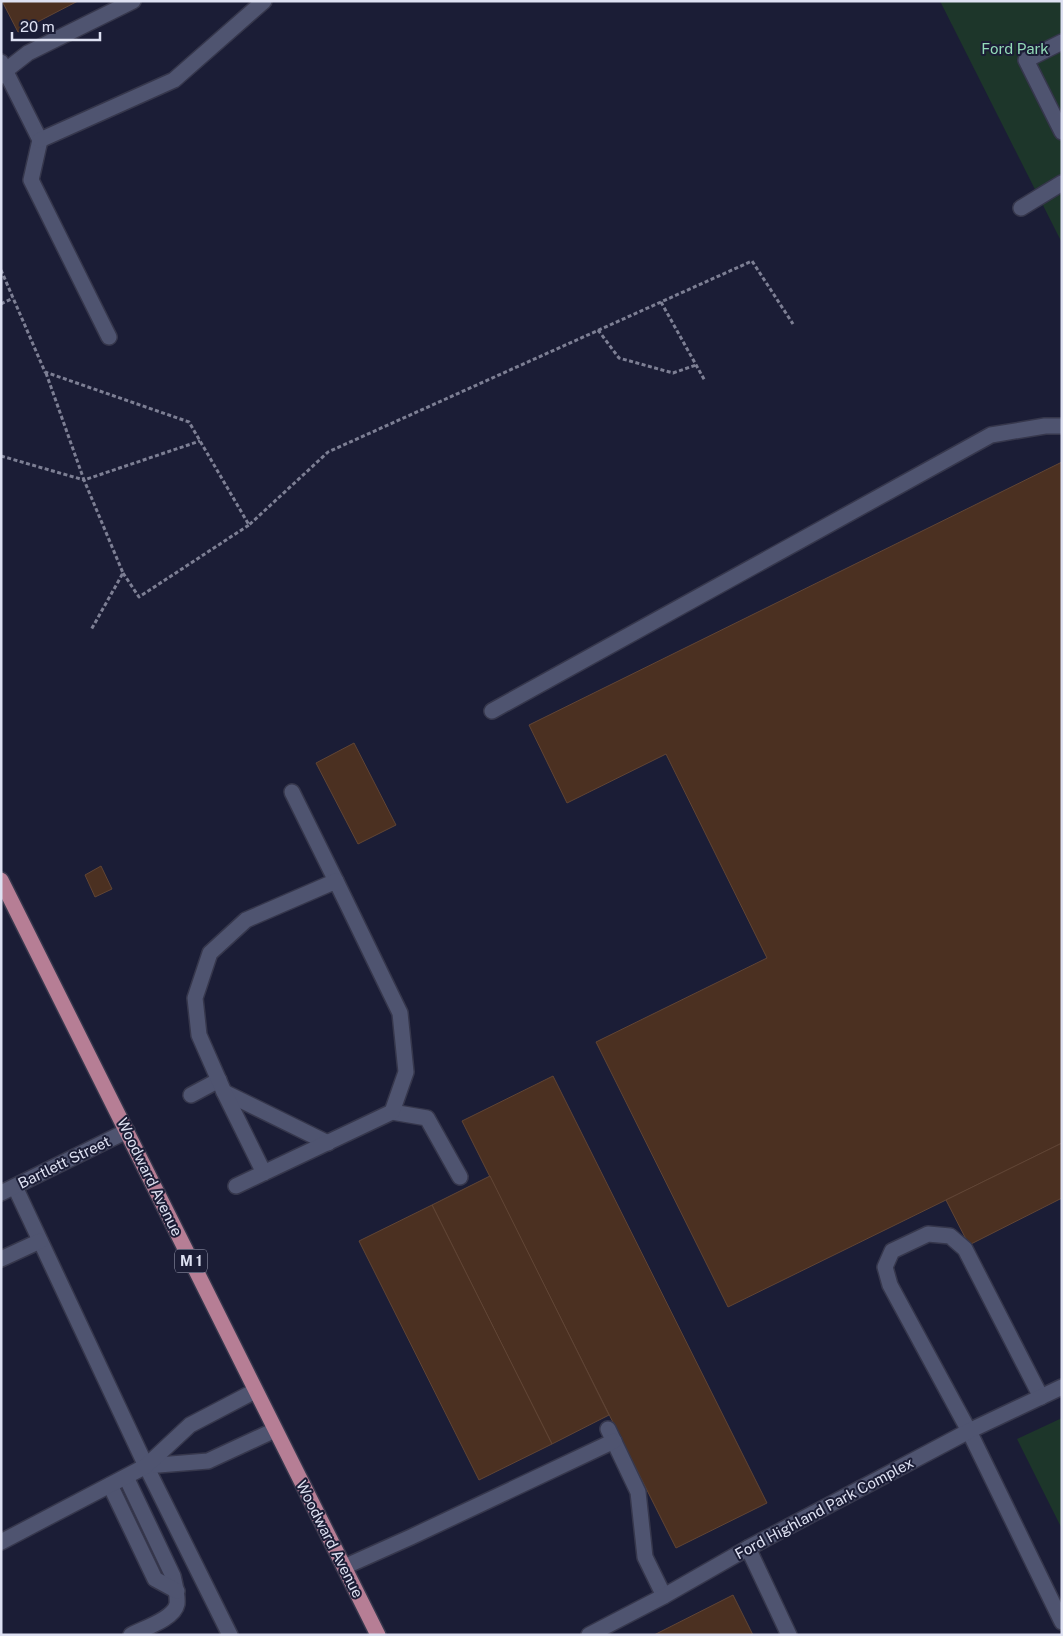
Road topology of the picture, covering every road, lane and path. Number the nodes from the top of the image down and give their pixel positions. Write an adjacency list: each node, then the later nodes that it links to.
1 (133, 1): 4 (street)
2 (264, 1): 6 (street)
3 (1062, 42): 5 (street)
4 (3, 70): 6 (street)
5 (1062, 132)
6 (40, 140): 15 (street)
7 (1062, 183): 8 (street)
8 (1021, 208)
9 (1, 270): 10 (path)
10 (13, 298): 12 (path); 17 (path)
11 (660, 302): 13 (path); 14 (path); 16 (path)
12 (1, 304)
13 (793, 324)
14 (598, 330): 16 (path); 23 (path)
15 (109, 337)
16 (696, 365): 18 (path)
17 (45, 372): 20 (path); 22 (path)
18 (705, 381)
19 (1062, 426): 26 (street)
20 (200, 440): 22 (path); 23 (path)
21 (1, 456): 22 (path)
22 (84, 480): 24 (path)
23 (249, 524): 24 (path)
24 (123, 573): 25 (path)
25 (91, 630)
26 (492, 712)
27 (292, 792): 29 (street)
28 (1, 880): 33 (main road, Woodward Avenue / M 1)
29 (336, 881): 30 (street); 32 (street)
30 (222, 1086): 31 (street); 34 (street); 35 (street)
31 (191, 1095)
32 (392, 1112): 34 (street); 36 (street)
33 (127, 1131): 38 (street, Bartlett Street); 42 (main road, Woodward Avenue / M 1)
34 (328, 1143): 35 (street)
35 (264, 1173): 37 (street)
36 (460, 1177)
37 (236, 1186)
38 (8, 1190): 39 (street)
39 (40, 1241): 40 (street); 46 (street)
40 (1, 1259)
41 (1062, 1388): 43 (street, Ford Highland Park Complex)
42 (255, 1391): 44 (main road, Woodward Avenue / M 1); 46 (street)
43 (1041, 1398): 45 (street, Ford Highland Park Complex); 45 (street)
44 (275, 1430): 46 (street); 51 (main road, Woodward Avenue / M 1)
45 (969, 1432): 50 (street, Ford Highland Park Complex); 54 (street)
46 (146, 1466): 47 (street); 56 (street)
47 (126, 1477): 48 (street); 52 (street)
48 (110, 1485): 49 (street); 52 (street)
49 (1, 1542)
50 (748, 1548): 53 (street, Ford Highland Park Complex); 59 (street)
51 (344, 1567): 53 (street); 57 (main road, Woodward Avenue / M 1)
52 (177, 1591): 55 (street)
53 (664, 1596): 58 (street, Ford Highland Park Complex)
54 (1062, 1622)
55 (131, 1635)
56 (230, 1635)
57 (378, 1635)
58 (590, 1635)
59 (788, 1635)

